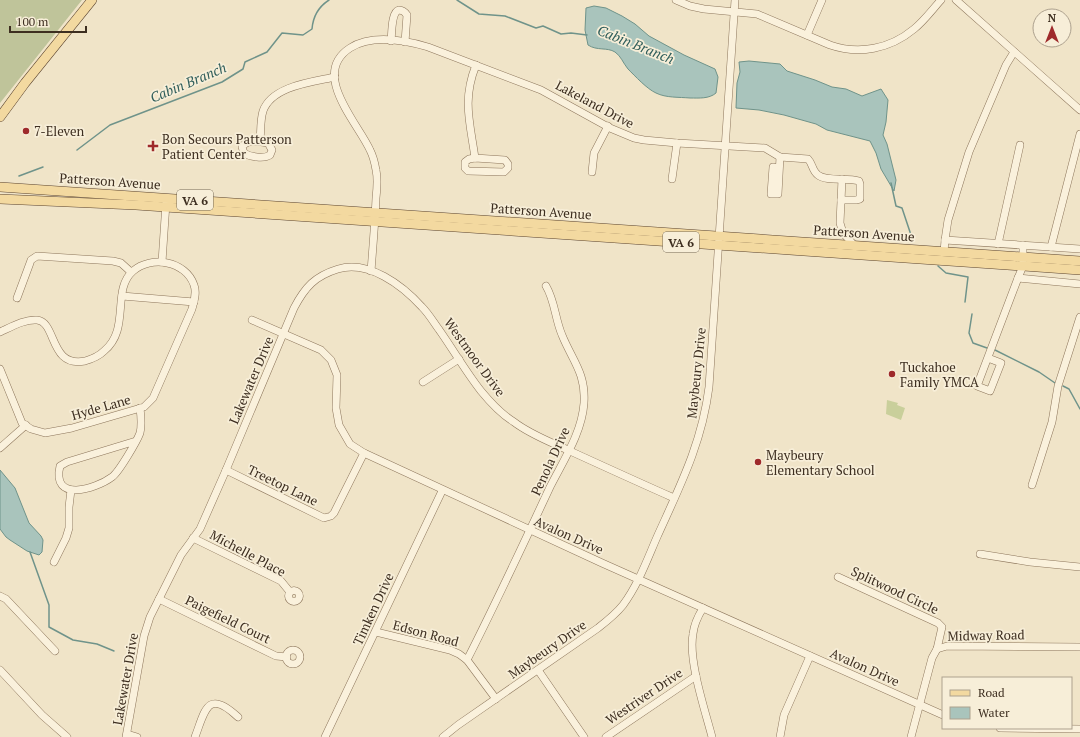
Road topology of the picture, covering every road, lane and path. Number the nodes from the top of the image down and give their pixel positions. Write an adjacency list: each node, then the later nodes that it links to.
1 (92, 0): 15 (main road)
2 (676, 0): 7 (street)
3 (736, 0): 7 (street, Maybeury Drive)
4 (822, 0): 8 (street)
5 (941, 0): 8 (street)
6 (956, 0): 11 (street)
7 (735, 12): 8 (street); 21 (street, Maybeury Drive)
8 (807, 35)
9 (391, 41): 10 (street, Lakeland Drive); 10 (street); 13 (street, Lakeland Drive)
10 (405, 42): 12 (street, Lakeland Drive)
11 (1014, 52): 14 (street); 34 (street)
12 (476, 65): 16 (street, Lakeland Drive); 23 (street)
13 (335, 77): 18 (street); 32 (street)
14 (1079, 107)
15 (0, 117)
16 (608, 126): 19 (street, Lakeland Drive); 25 (street)
17 (1080, 134): 38 (street)
18 (260, 142)
19 (677, 143): 21 (street, Lakeland Drive); 26 (street)
20 (1020, 145): 35 (street)
21 (725, 146): 22 (street, Lakeland Drive); 33 (street, Maybeury Drive)
22 (780, 157): 24 (street); 27 (street, Lakeland Drive)
23 (475, 158): 23 (street)
24 (779, 168)
25 (592, 172)
26 (672, 179)
27 (842, 179): 30 (street); 30 (street, Lakeland Drive)
28 (0, 187): 31 (main road, Patterson Avenue / VA 6)
29 (0, 199): 31 (main road, Patterson Avenue / VA 6)
30 (841, 200): 36 (street)
31 (166, 202): 32 (main road, Patterson Avenue / VA 6); 43 (street)
32 (375, 217): 33 (main road, Patterson Avenue / VA 6); 45 (street)
33 (719, 240): 36 (main road, Patterson Avenue / VA 6); 41 (main road, Patterson Avenue / VA 6); 71 (street, Maybeury Drive)
34 (944, 240): 35 (street); 40 (street)
35 (998, 244): 37 (street)
36 (854, 245): 40 (main road, Patterson Avenue / VA 6)
37 (1023, 245): 38 (street); 41 (street)
38 (1051, 247): 39 (street)
39 (1080, 249)
40 (944, 252): 41 (main road, Patterson Avenue / VA 6)
41 (1023, 261): 42 (main road, Patterson Avenue / VA 6); 44 (main road, Patterson Avenue / VA 6); 47 (street)
42 (1080, 261)
43 (162, 262): 46 (street); 52 (street, Hyde Lane)
44 (1080, 270)
45 (371, 271): 56 (street, Lakewater Drive); 58 (street, Westmoor Drive)
46 (131, 272): 50 (street); 51 (street)
47 (1018, 278): 48 (street); 57 (street)
48 (1080, 284)
49 (546, 286): 65 (street, Penola Drive)
50 (122, 296): 52 (street); 55 (street)
51 (17, 298)
52 (194, 302): 61 (street, Hyde Lane)
53 (1080, 317): 68 (street)
54 (252, 320): 56 (street, Avalon Drive)
55 (0, 332)
56 (284, 334): 66 (street, Avalon Drive); 67 (street, Lakewater Drive)
57 (988, 358)
58 (459, 359): 60 (street); 65 (street, Westmoor Drive)
59 (0, 369): 62 (street)
60 (422, 382)
61 (140, 408): 62 (street, Hyde Lane); 63 (street)
62 (26, 426): 64 (street)
63 (136, 441): 69 (street); 69 (street)
64 (0, 448)
65 (568, 450): 71 (street, Westmoor Drive); 72 (street, Penola Drive)
66 (364, 453): 67 (street, Treetop Lane); 70 (street, Avalon Drive)
67 (226, 470): 73 (street, Lakewater Drive)
68 (1032, 485)
69 (71, 490): 75 (street)
70 (442, 490): 72 (street, Avalon Drive); 83 (street, Timken Drive)
71 (674, 498): 78 (street, Maybeury Drive)
72 (530, 530): 78 (street, Avalon Drive); 89 (street, Penola Drive)
73 (193, 538): 79 (street, Michelle Place); 81 (street, Lakewater Drive)
74 (980, 554): 76 (street)
75 (54, 562)
76 (1080, 567)
77 (838, 577): 85 (street, Splitwood Circle)
78 (638, 579): 82 (street, Avalon Drive); 91 (street, Maybeury Drive)
79 (290, 592)
80 (0, 596): 86 (street)
81 (159, 599): 88 (street, Paigefield Court); 97 (street, Lakewater Drive)
82 (703, 608): 87 (street, Avalon Drive); 92 (street)
83 (376, 632): 89 (street, Edson Road); 101 (street, Timken Drive)
84 (1080, 647): 85 (street, Midway Road)
85 (937, 649): 94 (street, Midway Road)
86 (55, 651)
87 (810, 656): 94 (street, Avalon Drive); 106 (street)
88 (287, 657)
89 (467, 660): 93 (street, Edson Road)
90 (0, 670): 98 (street)
91 (538, 670): 93 (street, Maybeury Drive); 103 (street)
92 (696, 676): 104 (street, Westriver Drive); 105 (street)
93 (496, 699): 102 (street, Maybeury Drive)
94 (920, 706): 95 (street, Avalon Drive); 107 (street, Midway Road)
95 (942, 715)
96 (238, 717): 100 (street)
97 (127, 735): 99 (street)
98 (67, 737)
99 (137, 737)
100 (195, 737)
101 (325, 737)
102 (443, 737)
103 (584, 737)
104 (606, 737)
105 (712, 737)
106 (780, 737)
107 (911, 737)

